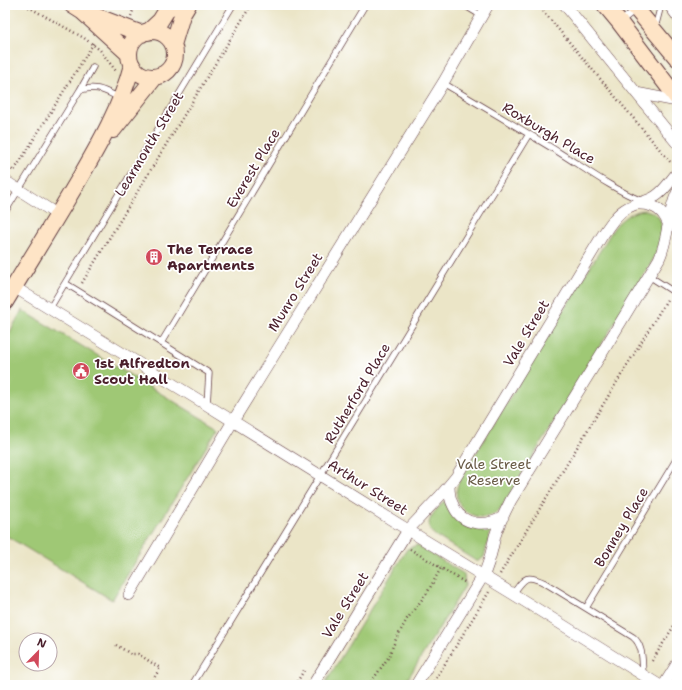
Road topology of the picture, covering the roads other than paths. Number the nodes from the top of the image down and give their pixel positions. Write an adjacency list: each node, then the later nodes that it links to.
1 (188, 5): 18 (street)
2 (233, 5): 40 (lane, Learmonth Street)
3 (365, 5): 45 (lane, Everest Place)
4 (464, 5): 13 (lane)
5 (488, 5): 13 (street, Munro Street)
6 (565, 5): 25 (street)
7 (605, 5): 15 (street)
8 (661, 5): 16 (lane)
9 (666, 5): 14 (lane)
10 (637, 6): 15 (lane); 16 (street)
11 (77, 8): 17 (street); 20 (street)
12 (166, 8): 17 (street)
13 (482, 16): 23 (street, Munro Street)
14 (677, 20)
15 (620, 23): 27 (street)
16 (655, 32): 19 (street)
17 (145, 33): 18 (street); 20 (street)
18 (173, 45): 22 (street)
19 (677, 58)
20 (131, 60): 22 (street); 26 (street, Learmonth Street)
21 (93, 68): 24 (lane)
22 (155, 77): 30 (street, Learmonth Street)
23 (443, 83): 28 (lane, Roxburgh Place); 47 (street, Munro Street)
24 (80, 90): 26 (lane); 33 (lane)
25 (636, 93): 27 (street); 29 (street)
26 (121, 99): 30 (street, Learmonth Street)
27 (677, 100)
28 (529, 134): 35 (lane, Roxburgh Place); 49 (lane, Rutherford Place)
29 (676, 142)
30 (93, 155): 37 (street, Learmonth Street)
31 (675, 169): 35 (street, Vale Street)
32 (5, 182): 33 (street)
33 (18, 189): 36 (lane); 37 (street)
34 (677, 193): 38 (street)
35 (640, 203): 38 (street); 50 (street, Vale Street)
36 (5, 212)
37 (58, 215): 41 (street, Learmonth Street)
38 (668, 223): 39 (street)
39 (649, 276): 42 (lane); 51 (street)
40 (65, 283): 44 (lane); 45 (lane)
41 (14, 287): 43 (street, Learmonth Street); 44 (street, Arthur Street)
42 (677, 294)
43 (5, 302)
44 (50, 308): 46 (street, Arthur Street)
45 (161, 343): 46 (lane)
46 (207, 405): 47 (street, Arthur Street)
47 (233, 421): 49 (street, Arthur Street); 55 (street, Munro Street)
48 (677, 458): 56 (lane, Bonney Place)
49 (320, 475): 52 (street, Arthur Street); 59 (lane, Rutherford Place)
50 (449, 486): 51 (street); 52 (street, Vale Street)
51 (503, 517): 53 (street)
52 (408, 530): 53 (street, Arthur Street); 60 (street, Vale Street)
53 (483, 576): 54 (street, Arthur Street); 61 (street)
54 (513, 594): 56 (lane); 58 (street, Arthur Street)
55 (129, 595)
56 (586, 608): 58 (lane)
57 (677, 664): 63 (street)
58 (643, 675): 62 (street, Arthur Street)
59 (192, 685)
60 (313, 685)
61 (416, 685)
62 (660, 685)
63 (664, 685)

